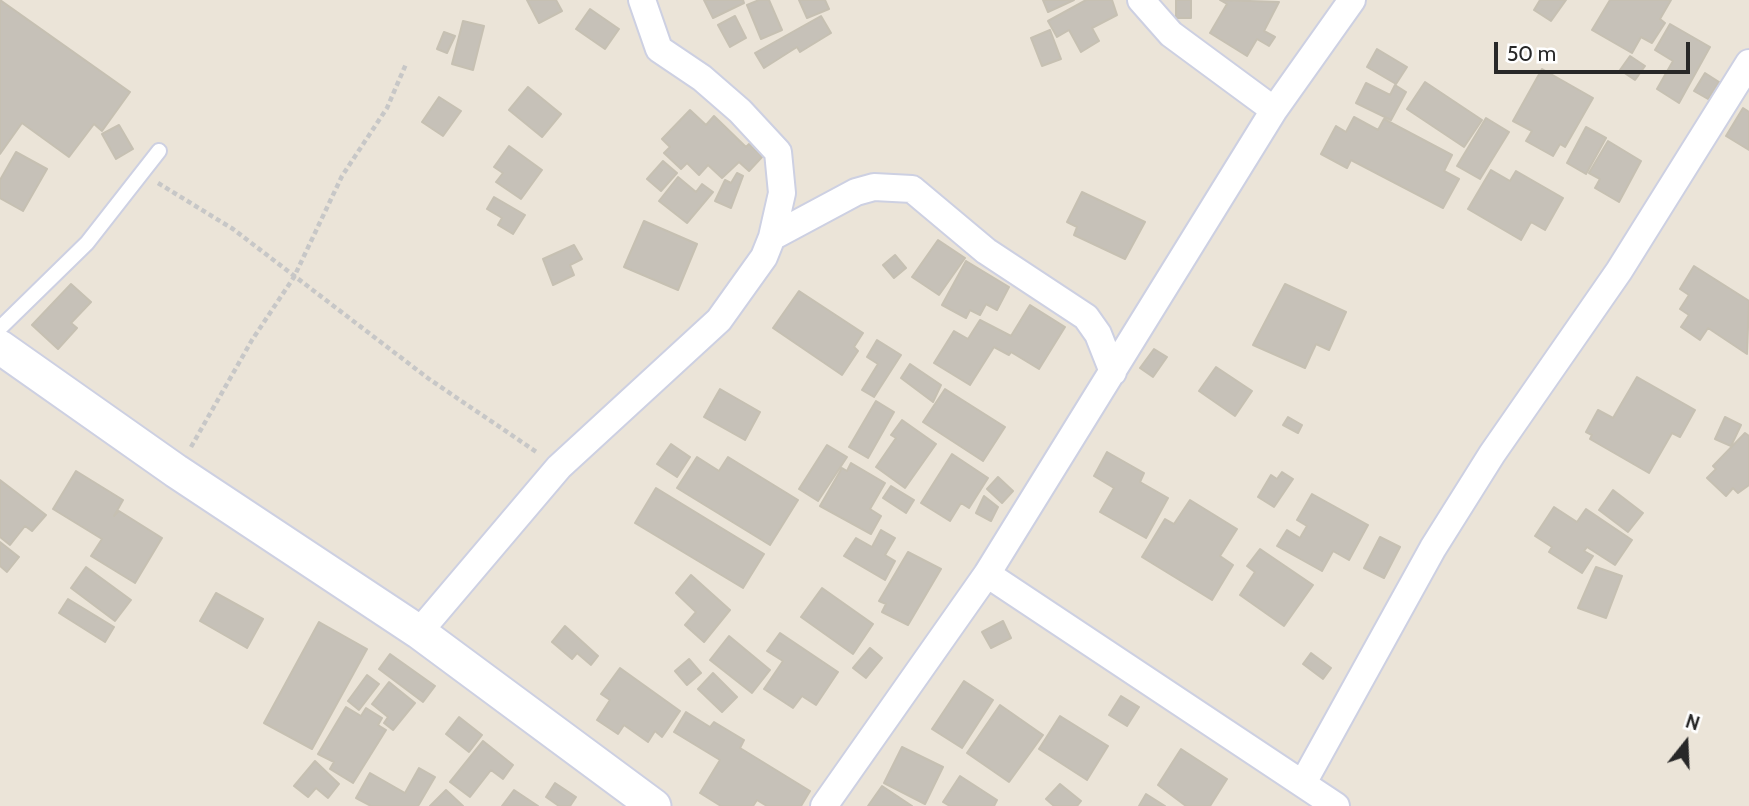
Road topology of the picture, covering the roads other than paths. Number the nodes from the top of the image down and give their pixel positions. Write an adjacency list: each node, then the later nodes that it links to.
1 (642, 0): 9 (street)
2 (1141, 0): 7 (street)
3 (1337, 0): 5 (street)
4 (1352, 0): 5 (street)
5 (1329, 32): 7 (street)
6 (1749, 63): 15 (street)
7 (1274, 110): 12 (street)
8 (159, 151): 10 (lane)
9 (772, 237): 12 (street); 14 (street)
10 (0, 328)
11 (0, 347): 14 (street)
12 (1114, 372): 13 (street)
13 (987, 574): 15 (street); 17 (street)
14 (419, 632): 16 (street)
15 (1304, 783): 18 (street)
16 (654, 806)
17 (824, 806)
18 (1336, 806)

